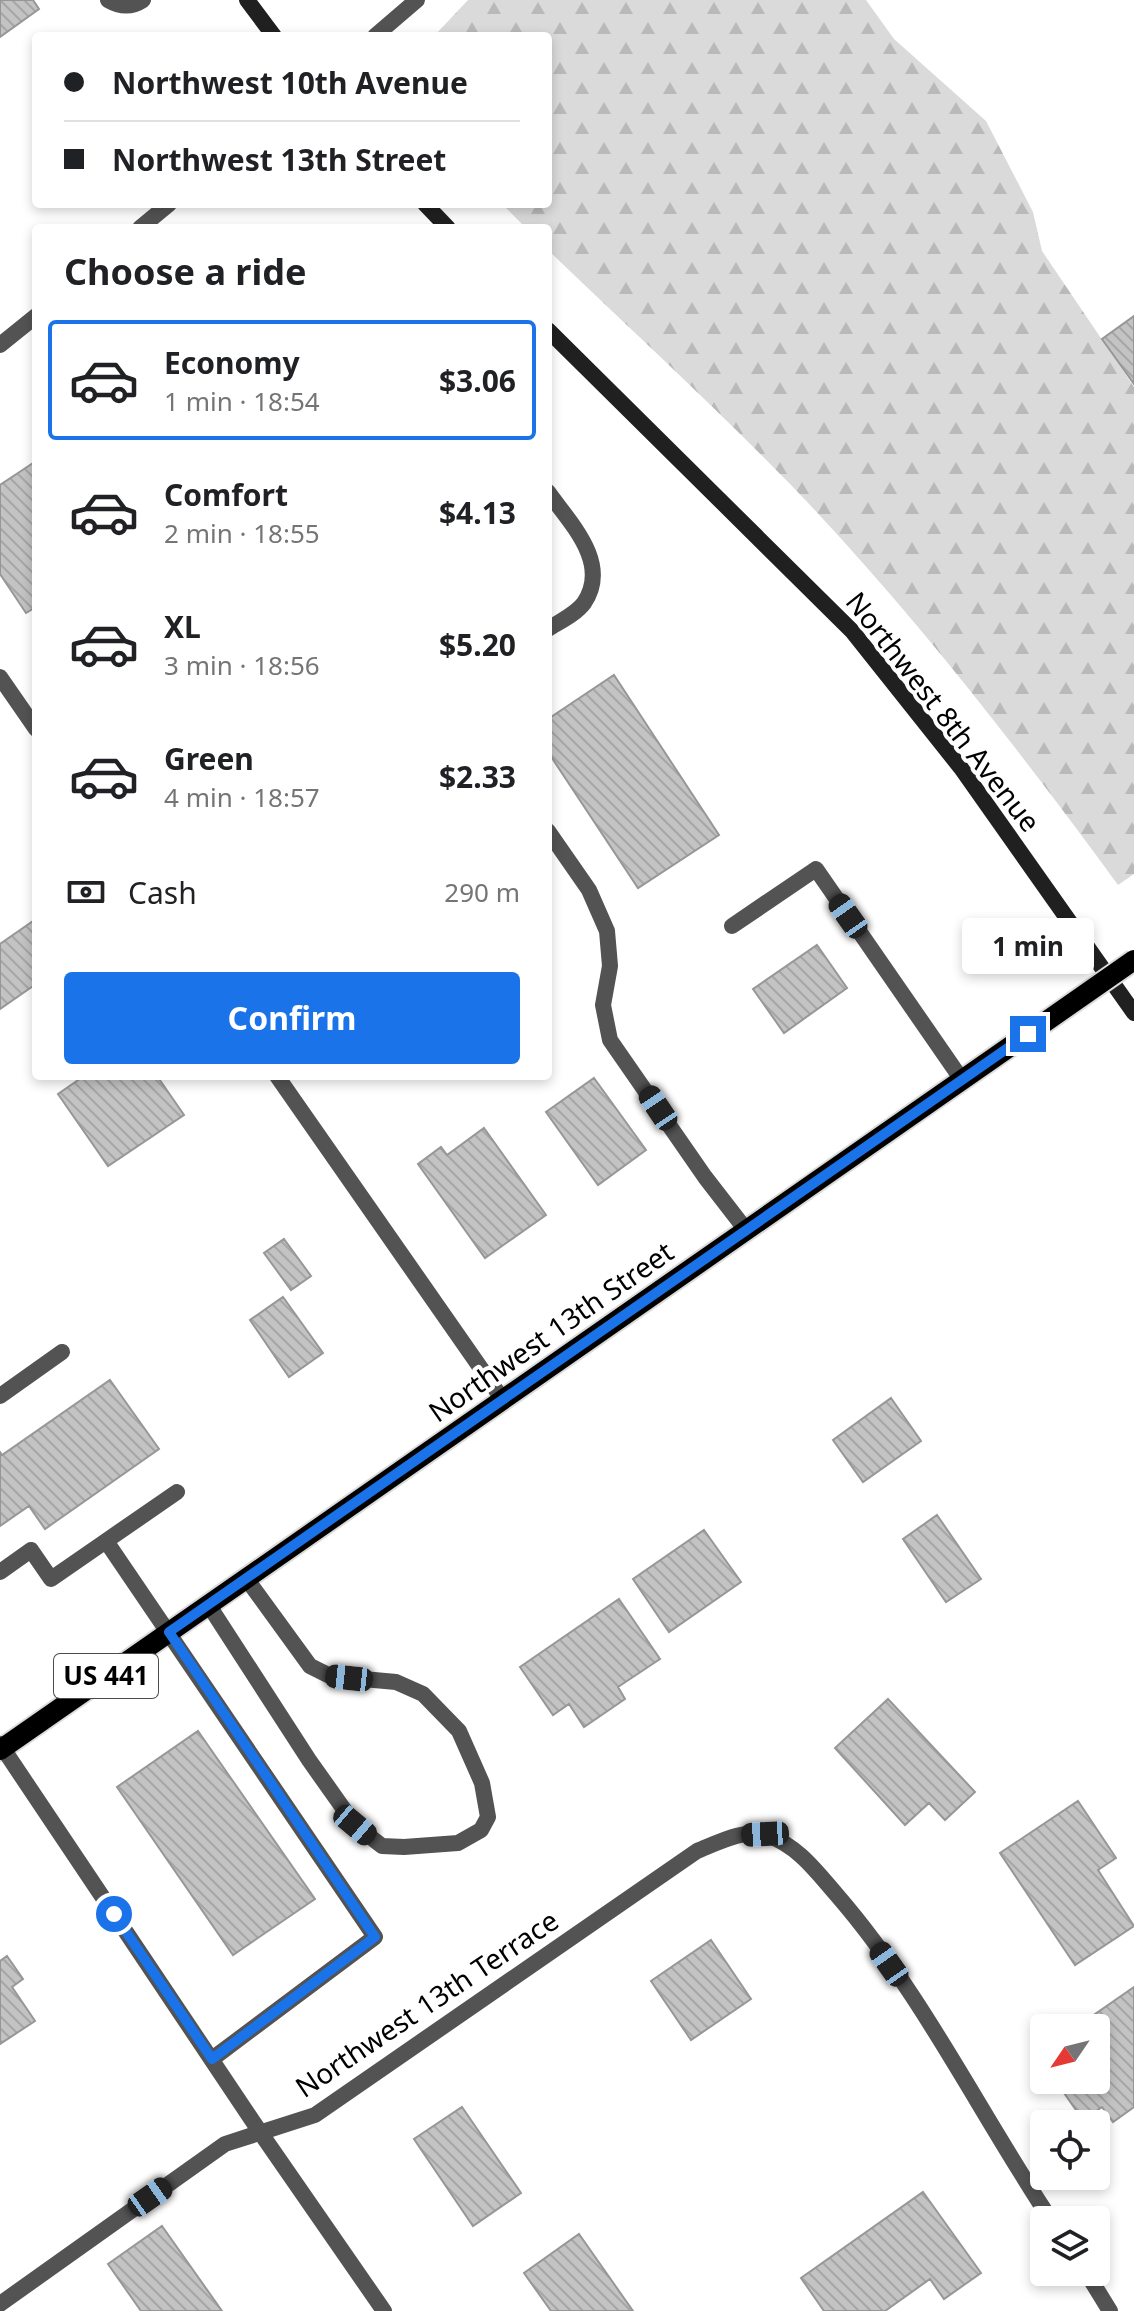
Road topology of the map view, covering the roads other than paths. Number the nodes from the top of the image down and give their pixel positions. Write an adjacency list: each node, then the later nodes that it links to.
1 (108, 0): 2 (street)
2 (143, 0)
3 (247, 0): 5 (street)
4 (417, 0): 6 (street)
5 (271, 32)
6 (380, 32)
7 (164, 208): 9 (street)
8 (429, 208): 10 (street)
9 (145, 224)
10 (444, 224)
11 (32, 319): 13 (street)
12 (552, 334): 21 (street, Northwest 8th Avenue)
13 (0, 345)
14 (552, 497): 15 (street)
15 (552, 626)
16 (0, 677): 17 (street)
17 (32, 723)
18 (552, 837): 24 (street)
19 (732, 926): 23 (street)
20 (1134, 960): 23 (main road, Northwest 13th Street / US 441, bridge)
21 (1134, 1013)
22 (280, 1080): 27 (street)
23 (962, 1080): 24 (main road, Northwest 13th Street / US 441)
24 (746, 1230): 27 (main road, Northwest 13th Street / US 441)
25 (62, 1352): 26 (street)
26 (0, 1396)
27 (503, 1400): 31 (main road, Northwest 13th Street / US 441)
28 (177, 1492): 29 (street)
29 (106, 1541): 30 (street); 33 (street)
30 (0, 1572)
31 (246, 1578): 32 (main road, Northwest 13th Street / US 441); 32 (street)
32 (208, 1604): 33 (main road, Northwest 13th Street / US 441)
33 (169, 1632): 34 (main road, Northwest 13th Street / US 441); 35 (street)
34 (1, 1748): 35 (street)
35 (212, 2059): 36 (street)
36 (260, 2132): 37 (street, Northwest 13th Terrace); 39 (street, Northwest 13th Terrace); 40 (street)
37 (1042, 2206)
38 (1095, 2286): 41 (street)
39 (0, 2304)
40 (384, 2311)
41 (1110, 2311)

